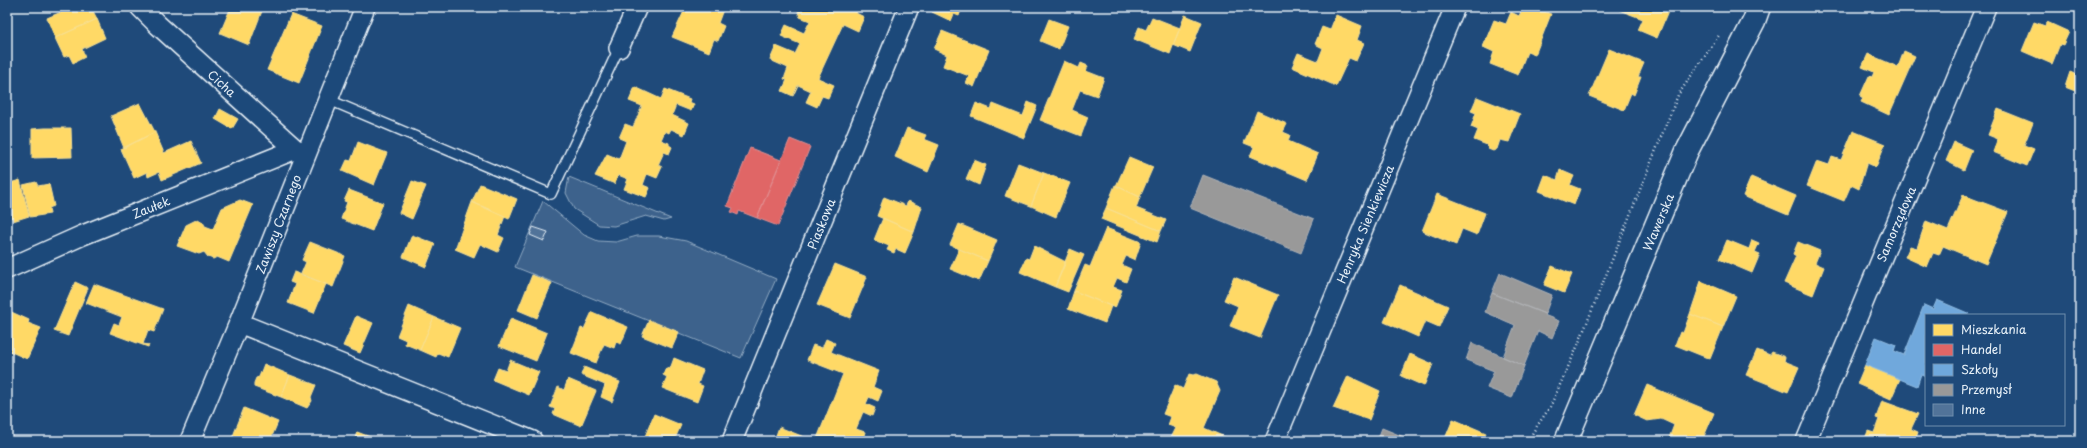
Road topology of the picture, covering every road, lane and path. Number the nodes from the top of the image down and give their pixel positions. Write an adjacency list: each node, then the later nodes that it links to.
1 (140, 7): 11 (street, Cicha)
2 (365, 7): 10 (street, Zawiszy Czarnego)
3 (637, 7): 9 (street)
4 (909, 7): 16 (street, Piaskowa)
5 (1455, 7): 17 (street, Henryka Sienkiewicza)
6 (1759, 7): 19 (street, Wawerska)
7 (1986, 7): 20 (street, Samorządowa)
8 (1724, 28): 18 (path)
9 (619, 48): 10 (lane)
10 (327, 98): 11 (street, Zawiszy Czarnego)
11 (300, 153): 12 (street, Zaułek); 13 (street, Zawiszy Czarnego)
12 (7, 269)
13 (239, 323): 14 (street, Zawiszy Czarnego); 15 (street)
14 (190, 441)
15 (533, 441)
16 (732, 441)
17 (1275, 441)
18 (1529, 441)
19 (1566, 441)
20 (1806, 441)

